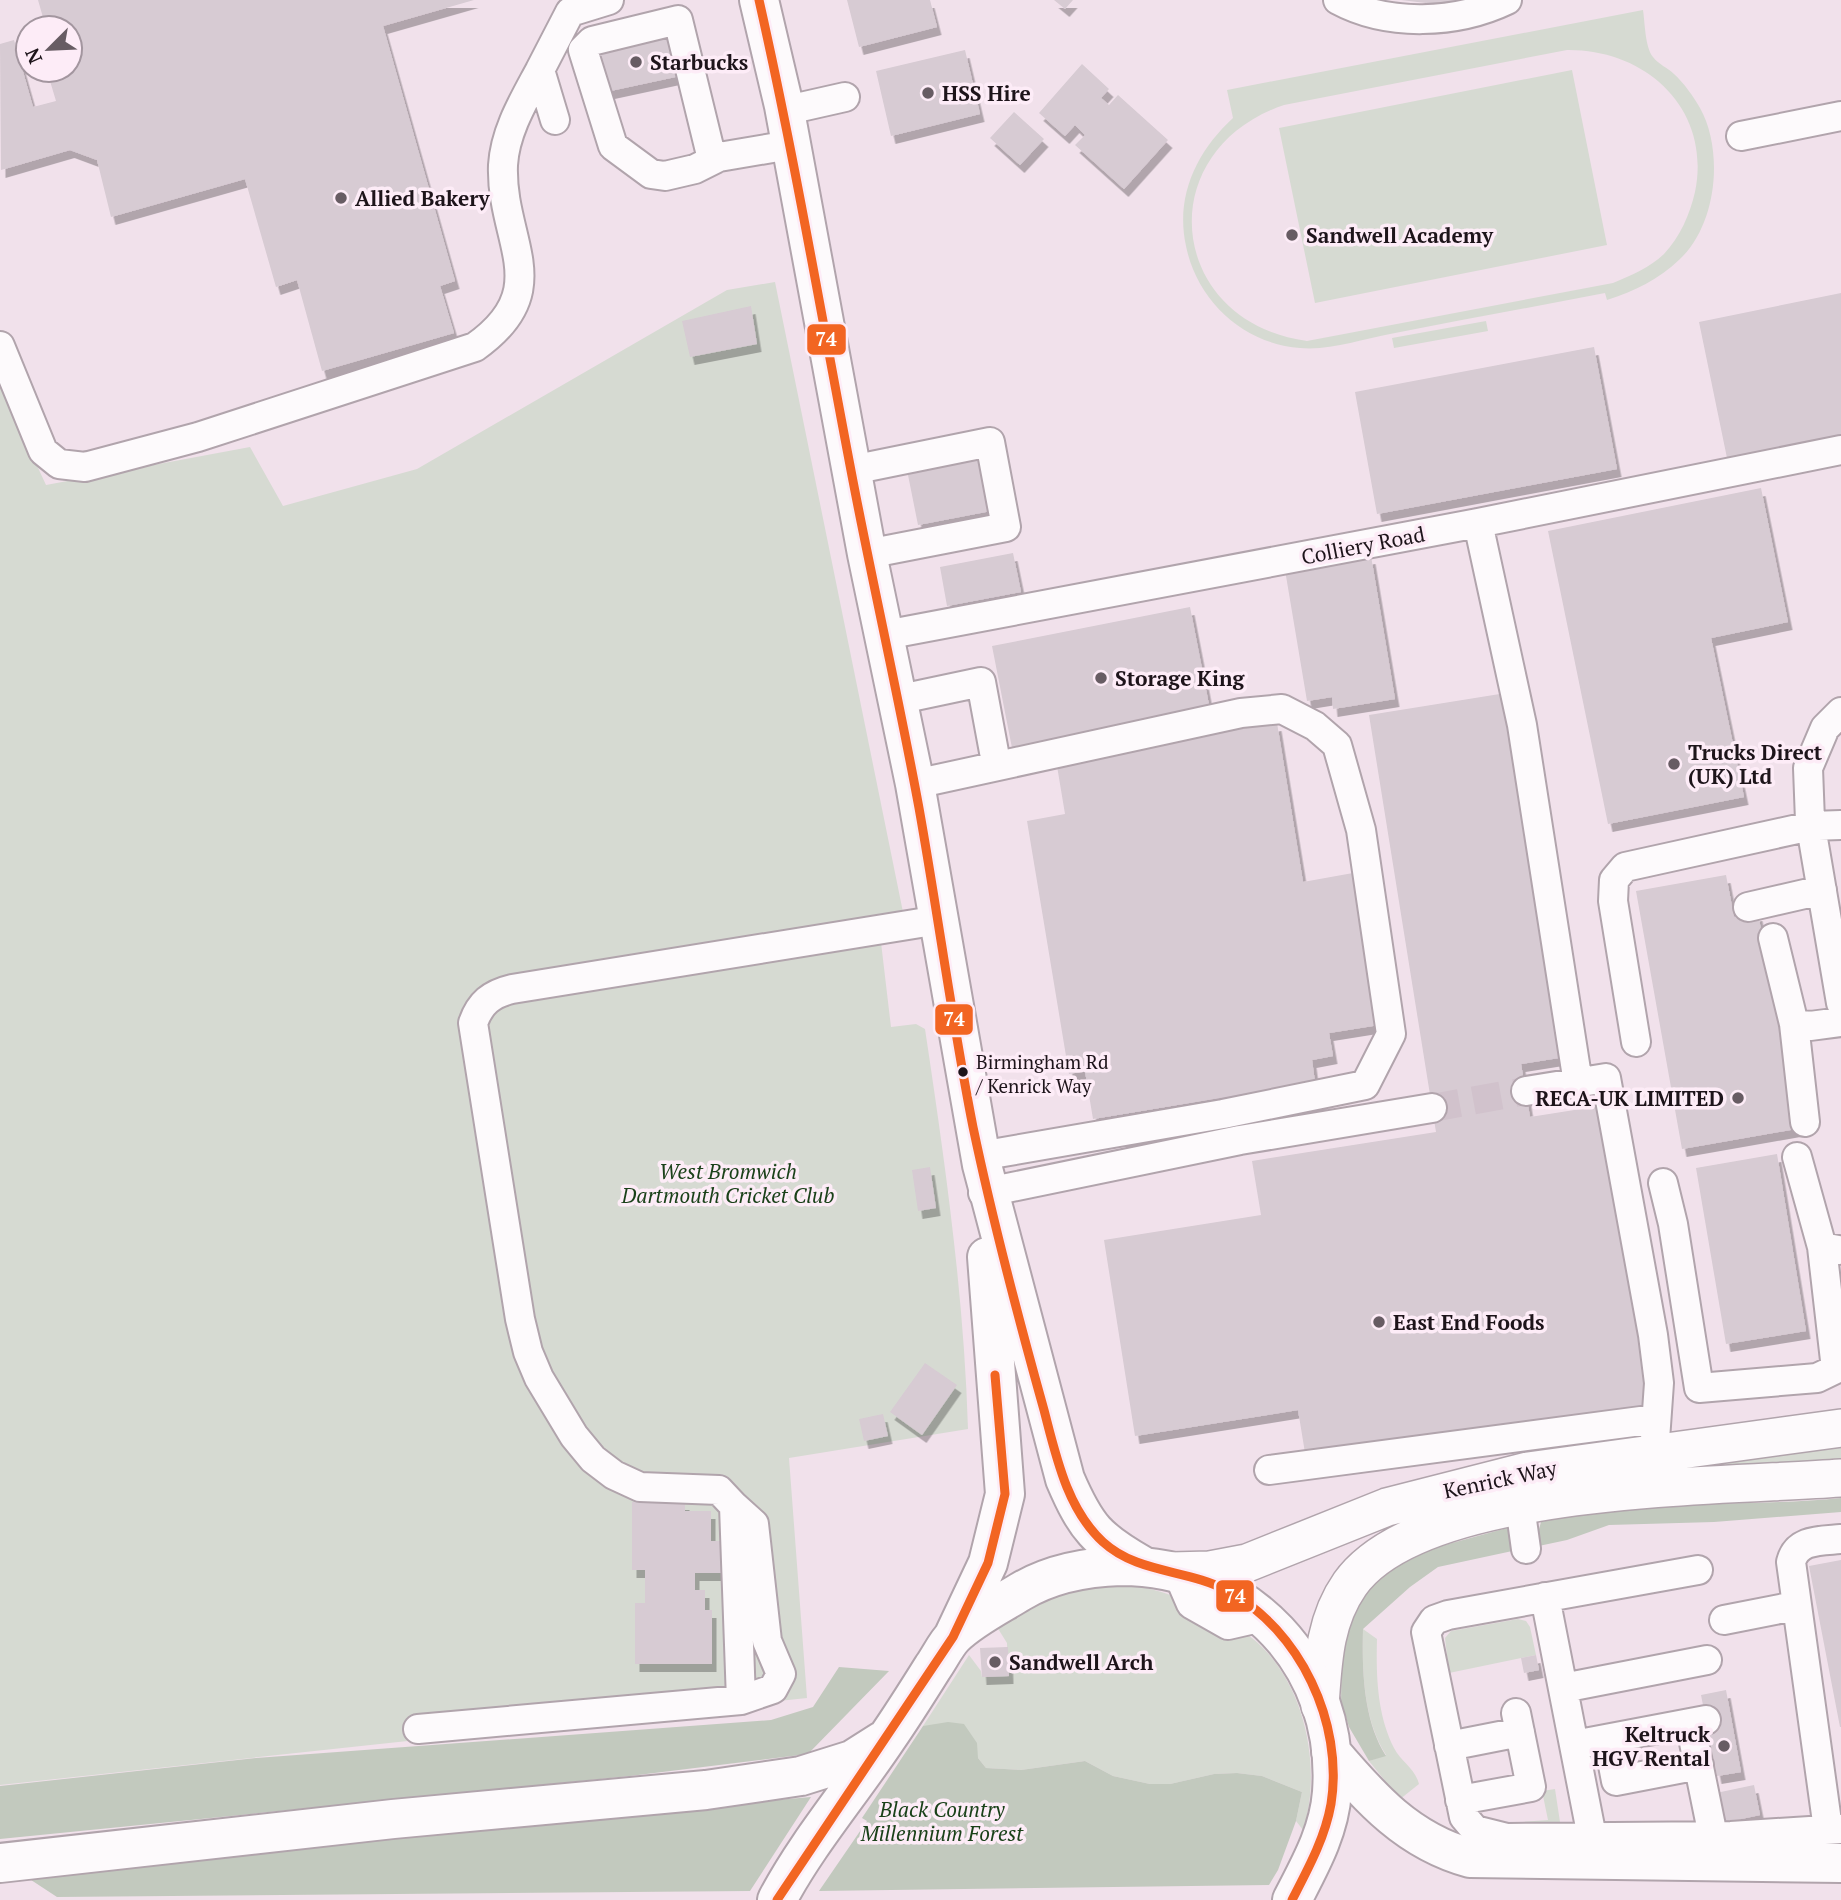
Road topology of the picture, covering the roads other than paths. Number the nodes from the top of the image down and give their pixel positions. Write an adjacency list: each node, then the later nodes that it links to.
1 (609, 0): 5 (street)
2 (759, 0): 9 (highway)
3 (1338, 0): 4 (street)
4 (1507, 0)
5 (540, 70): 8 (street); 12 (street)
6 (845, 97): 9 (street)
7 (1841, 116): 10 (street)
8 (555, 120)
9 (786, 128): 11 (street); 14 (highway)
10 (1741, 136)
11 (719, 157): 11 (street)
12 (0, 345)
13 (1841, 450): 15 (street, Colliery Road)
14 (852, 470): 16 (highway); 16 (street)
15 (1478, 523): 17 (street, Colliery Road); 32 (street)
16 (867, 554): 17 (highway)
17 (885, 635): 18 (highway)
18 (896, 700): 20 (street); 21 (highway)
19 (1841, 712): 23 (street)
20 (1004, 757): 21 (street); 37 (street)
21 (915, 784): 26 (highway)
22 (1841, 825): 23 (street)
23 (1811, 826): 24 (street); 31 (street)
24 (1822, 890): 25 (street); 28 (street)
25 (1748, 907)
26 (939, 920): 37 (highway); 44 (street)
27 (1773, 938): 30 (street)
28 (1841, 1003)
29 (1841, 1022): 30 (street)
30 (1794, 1024): 35 (street)
31 (1636, 1042)
32 (1578, 1083): 33 (street); 41 (street)
33 (1526, 1091)
34 (1432, 1108): 37 (street)
35 (1805, 1122)
36 (1797, 1157): 39 (street)
37 (983, 1177): 48 (highway); 53 (highway)
38 (1663, 1184): 39 (street)
39 (1831, 1248)
40 (1841, 1428): 41 (main road, Kenrick Way)
41 (1655, 1436): 42 (street); 48 (main road, Kenrick Way)
42 (1269, 1470)
43 (1841, 1478): 45 (main road, Kenrick Way)
44 (726, 1498): 56 (street); 56 (street)
45 (1520, 1506): 47 (street); 57 (main road, Kenrick Way)
46 (1841, 1539): 51 (street)
47 (1526, 1549)
48 (1164, 1570): 53 (highway); 57 (highway)
49 (1698, 1570): 50 (street)
50 (1545, 1598): 55 (street); 62 (street)
51 (1803, 1612): 52 (street); 65 (street)
52 (1724, 1620)
53 (953, 1637): 59 (highway)
54 (1706, 1660): 55 (street)
55 (1563, 1688): 61 (street)
56 (741, 1700): 58 (street)
57 (1321, 1706): 63 (highway)
58 (418, 1729)
59 (887, 1738): 70 (highway); 72 (highway)
60 (1608, 1738): 61 (street); 64 (street); 64 (street)
61 (1574, 1745): 68 (street)
62 (1449, 1746): 66 (street); 66 (street)
63 (1331, 1752): 69 (highway); 71 (highway)
64 (1699, 1765): 67 (street)
65 (1832, 1788): 69 (street)
66 (1460, 1800): 68 (street)
67 (1713, 1836): 68 (street); 69 (street)
68 (1592, 1837)
69 (1837, 1840)
70 (0, 1863)
71 (1293, 1894)
72 (779, 1896)

